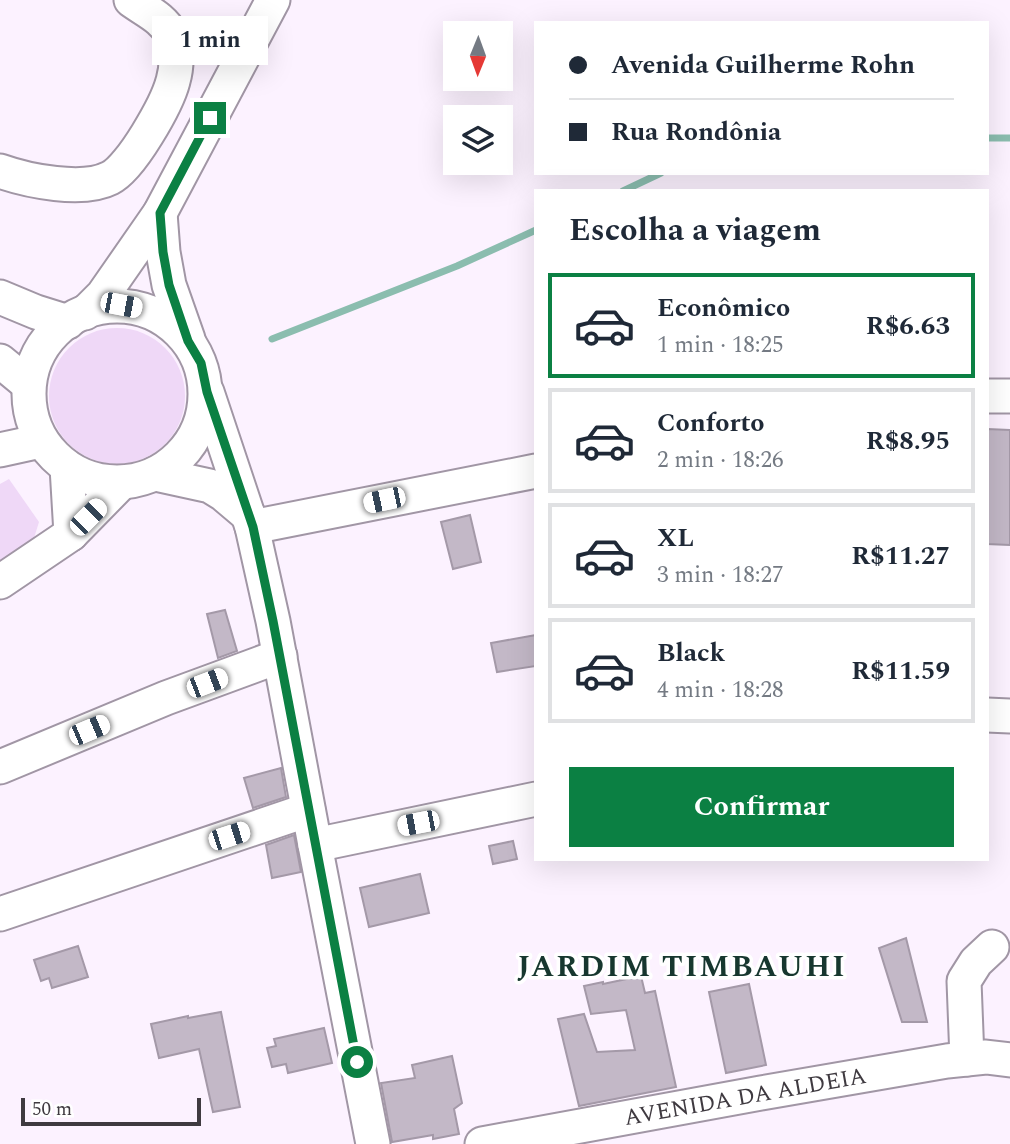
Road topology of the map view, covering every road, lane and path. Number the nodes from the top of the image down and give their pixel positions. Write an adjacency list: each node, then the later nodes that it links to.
1 (131, 0): 3 (street)
2 (272, 0): 4 (street)
3 (0, 172)
4 (160, 213): 6 (street); 7 (street)
5 (0, 297): 6 (street)
6 (77, 317): 7 (street); 9 (street)
7 (188, 341): 10 (street)
8 (0, 361): 9 (street)
9 (28, 384): 13 (street)
10 (207, 392): 17 (street); 19 (street)
11 (989, 396): 12 (street)
12 (1010, 396)
13 (41, 441): 14 (street); 15 (street)
14 (0, 450)
15 (67, 467): 18 (street); 20 (street)
16 (534, 471): 19 (street)
17 (155, 474): 18 (street); 19 (street)
18 (121, 483): 20 (street)
19 (251, 522): 22 (street)
20 (71, 534): 21 (street)
21 (0, 582)
22 (280, 656): 25 (street); 27 (street)
23 (989, 715): 24 (street)
24 (1010, 716)
25 (0, 767)
26 (534, 799): 28 (street)
27 (308, 810): 28 (street); 29 (street)
28 (314, 845): 33 (street)
29 (0, 915)
30 (992, 947): 31 (street)
31 (967, 1059): 32 (street, AVENIDA DA ALDEIA); 34 (street, AVENIDA DA ALDEIA)
32 (1010, 1060)
33 (373, 1144)
34 (482, 1144)

